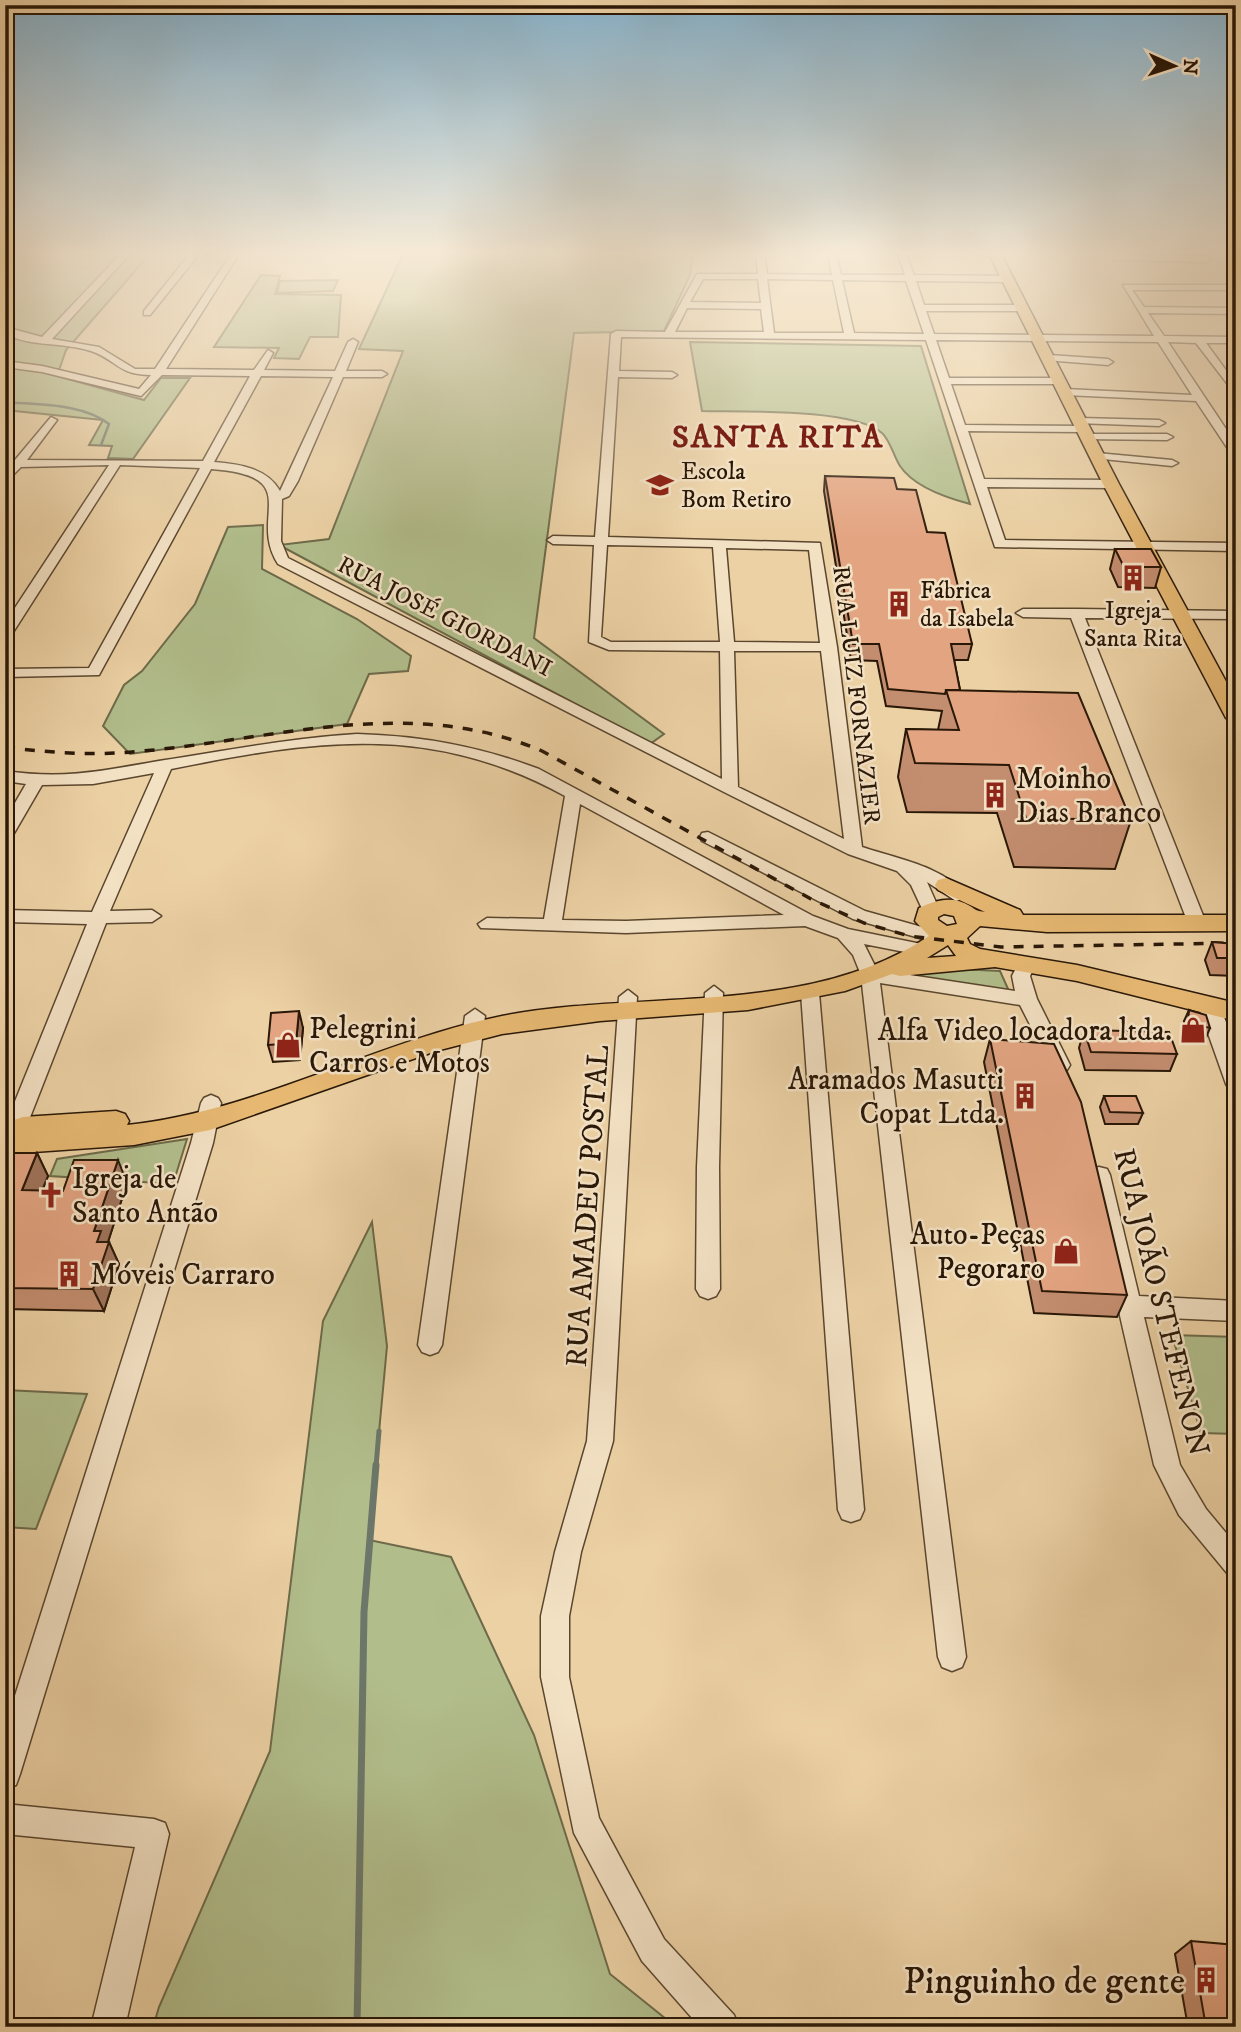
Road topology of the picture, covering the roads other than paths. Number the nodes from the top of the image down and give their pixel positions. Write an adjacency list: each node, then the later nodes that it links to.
1 (94, 349): 13 (street)
2 (174, 349): 13 (street)
3 (351, 349): 15 (street)
4 (615, 349): 17 (street)
5 (934, 349): 19 (street)
6 (1044, 349): 10 (main road)
7 (1164, 349): 22 (street)
8 (1205, 349): 21 (street)
9 (268, 353): 14 (street)
10 (1049, 358): 11 (street); 20 (main road)
11 (1108, 362)
12 (5, 364): 13 (street)
13 (158, 373): 14 (street)
14 (258, 373): 15 (street); 33 (street)
15 (342, 373): 16 (street); 37 (street)
16 (382, 374)
17 (612, 374): 18 (street); 39 (street)
18 (672, 375)
19 (944, 381): 20 (street); 25 (street)
20 (1063, 387): 22 (street); 26 (main road)
21 (1236, 391)
22 (1197, 398): 28 (street)
23 (51, 419): 30 (street)
24 (1159, 423): 26 (street)
25 (961, 428): 26 (street); 35 (street)
26 (1084, 429): 27 (street); 29 (main road)
27 (1167, 437)
28 (1236, 453)
29 (1097, 456): 32 (street); 36 (main road)
30 (11, 463): 31 (street); 34 (street)
31 (116, 463): 33 (street); 47 (street)
32 (1172, 463)
33 (207, 464): 37 (street); 50 (street)
34 (5, 480)
35 (980, 483): 36 (street); 41 (street)
36 (1111, 484): 41 (main road)
37 (276, 497): 55 (street, RUA JOSÉ GIORDANI)
38 (553, 540): 39 (street)
39 (600, 541): 40 (street); 48 (street)
40 (719, 544): 48 (street); 49 (street, RUA LUIZ FORNAZIER)
41 (1146, 546): 42 (street); 45 (main road)
42 (1236, 547)
43 (1023, 613): 44 (street)
44 (1076, 613): 45 (street); 67 (street)
45 (1181, 615): 46 (street); 51 (main road)
46 (1236, 615)
47 (5, 634)
48 (727, 646): 49 (street); 55 (street)
49 (830, 647): 59 (street, RUA LUIZ FORNAZIER)
50 (5, 673)
51 (1236, 718)
52 (165, 765): 54 (street); 56 (street); 64 (street)
53 (5, 776): 54 (street)
54 (36, 781): 57 (street)
55 (730, 789): 59 (street, RUA JOSÉ GIORDANI)
56 (573, 795): 65 (street); 70 (street)
57 (5, 835)
58 (708, 837): 71 (street)
59 (854, 850): 60 (street, RUA JOSÉ GIORDANI)
60 (901, 869): 61 (street, RUA JOSÉ GIORDANI); 71 (street, RUA JOSÉ GIORDANI)
61 (946, 885): 66 (main road); 71 (street)
62 (5, 916): 64 (street)
63 (152, 916): 64 (street)
64 (99, 917): 86 (street)
65 (807, 919): 70 (street); 72 (street)
66 (1031, 922): 67 (main road); 71 (main road)
67 (1197, 923): 68 (main road)
68 (1236, 923)
69 (487, 924): 70 (street)
70 (552, 925)
71 (943, 930): 72 (street); 73 (main road); 75 (main road)
72 (844, 933): 75 (street)
73 (998, 961): 74 (main road); 75 (main road)
74 (1027, 964): 77 (street); 80 (main road)
75 (874, 968): 76 (main road); 77 (street); 78 (main road); 94 (street)
76 (810, 993): 78 (main road); 92 (street)
77 (1027, 999): 83 (street)
78 (715, 1000): 79 (main road); 88 (street)
79 (629, 1005): 82 (main road); 98 (street, RUA AMADEU POSTAL)
80 (1208, 1005): 81 (main road); 84 (street)
81 (1236, 1012)
82 (473, 1024): 85 (main road); 91 (street)
83 (1069, 1082)
84 (1236, 1084)
85 (209, 1111): 86 (main road); 95 (street)
86 (8, 1136)
87 (1094, 1157): 89 (street, RUA JOÃO STEFENON)
88 (708, 1289)
89 (1130, 1306): 90 (street); 93 (street, RUA JOÃO STEFENON)
90 (1236, 1311)
91 (430, 1345)
92 (851, 1510)
93 (1236, 1564)
94 (953, 1657)
95 (5, 1774)
96 (5, 1819): 97 (street)
97 (108, 2027)
98 (722, 2027)

